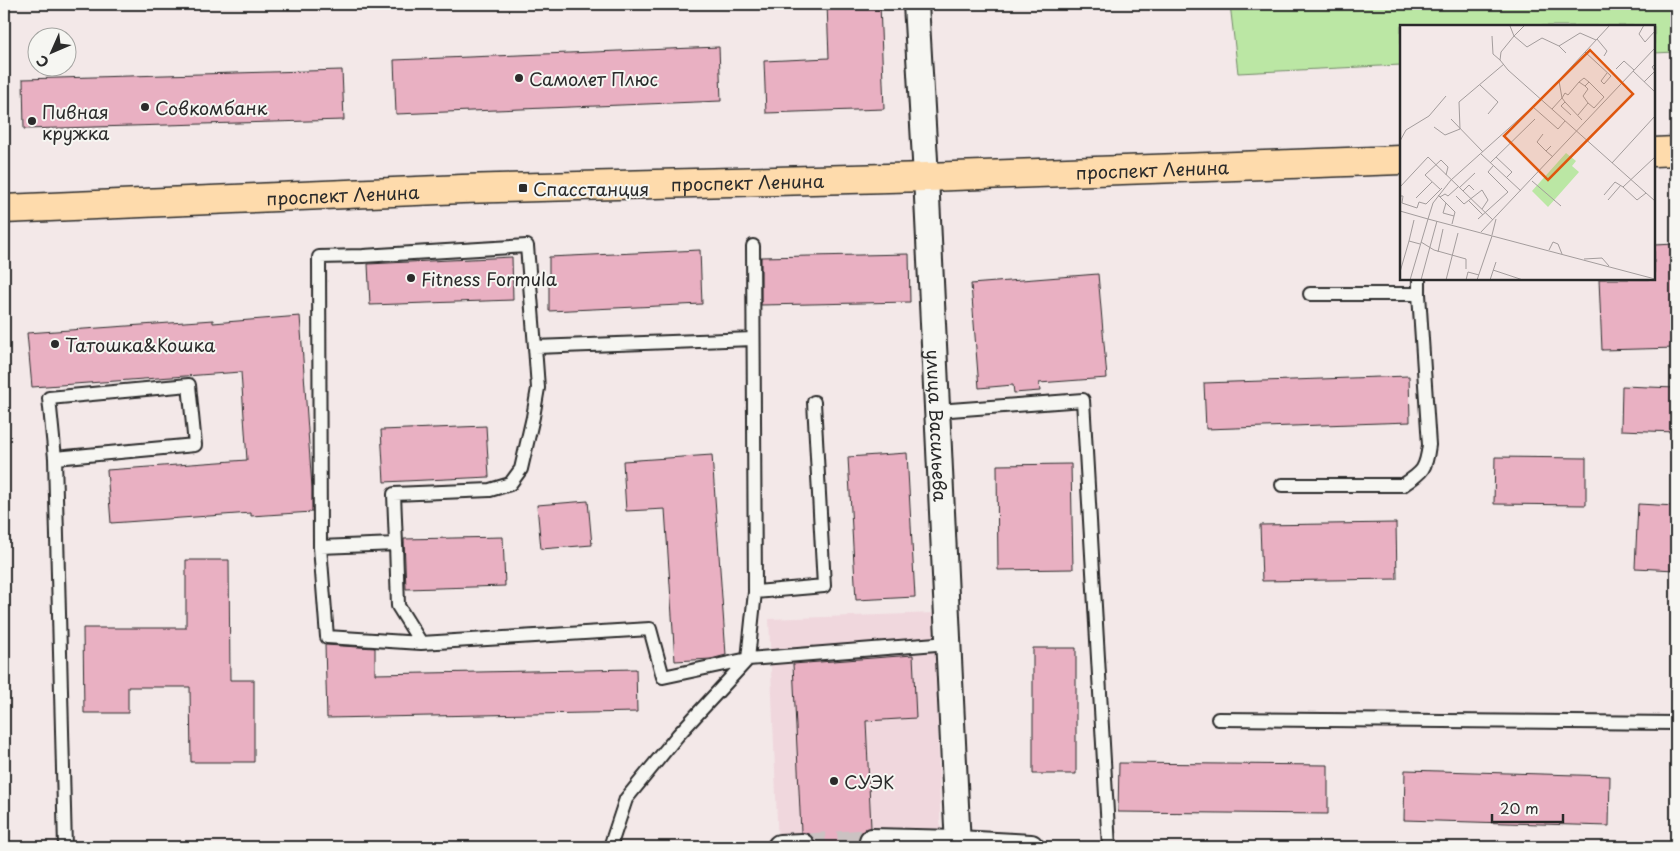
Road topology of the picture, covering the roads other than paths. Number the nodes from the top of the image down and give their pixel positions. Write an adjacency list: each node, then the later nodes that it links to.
1 (916, 4): 5 (street, улица Васильева)
2 (1676, 151): 3 (main road)
3 (1655, 152)
4 (1400, 160): 5 (main road, проспект Ленина)
5 (926, 177): 6 (main road, проспект Ленина); 14 (street, улица Васильева)
6 (4, 209)
7 (754, 246): 11 (lane)
8 (1419, 280): 10 (lane)
9 (1310, 294): 10 (lane)
10 (1420, 294): 16 (lane)
11 (753, 340): 12 (lane); 19 (lane)
12 (535, 347): 17 (lane); 18 (lane)
13 (814, 402): 19 (lane)
14 (938, 411): 20 (street, улица Васильева); 30 (lane)
15 (55, 458): 15 (lane); 27 (lane)
16 (1282, 485)
17 (396, 544): 18 (lane); 21 (lane)
18 (320, 547): 21 (lane)
19 (755, 592): 22 (lane)
20 (948, 642): 22 (lane); 26 (street, улица Васильева)
21 (421, 643): 22 (lane)
22 (748, 659): 28 (lane)
23 (1218, 719): 24 (lane)
24 (1676, 723)
25 (872, 841): 26 (street)
26 (958, 845): 29 (street)
27 (65, 847)
28 (610, 847)
29 (1031, 847)
30 (1109, 847)

